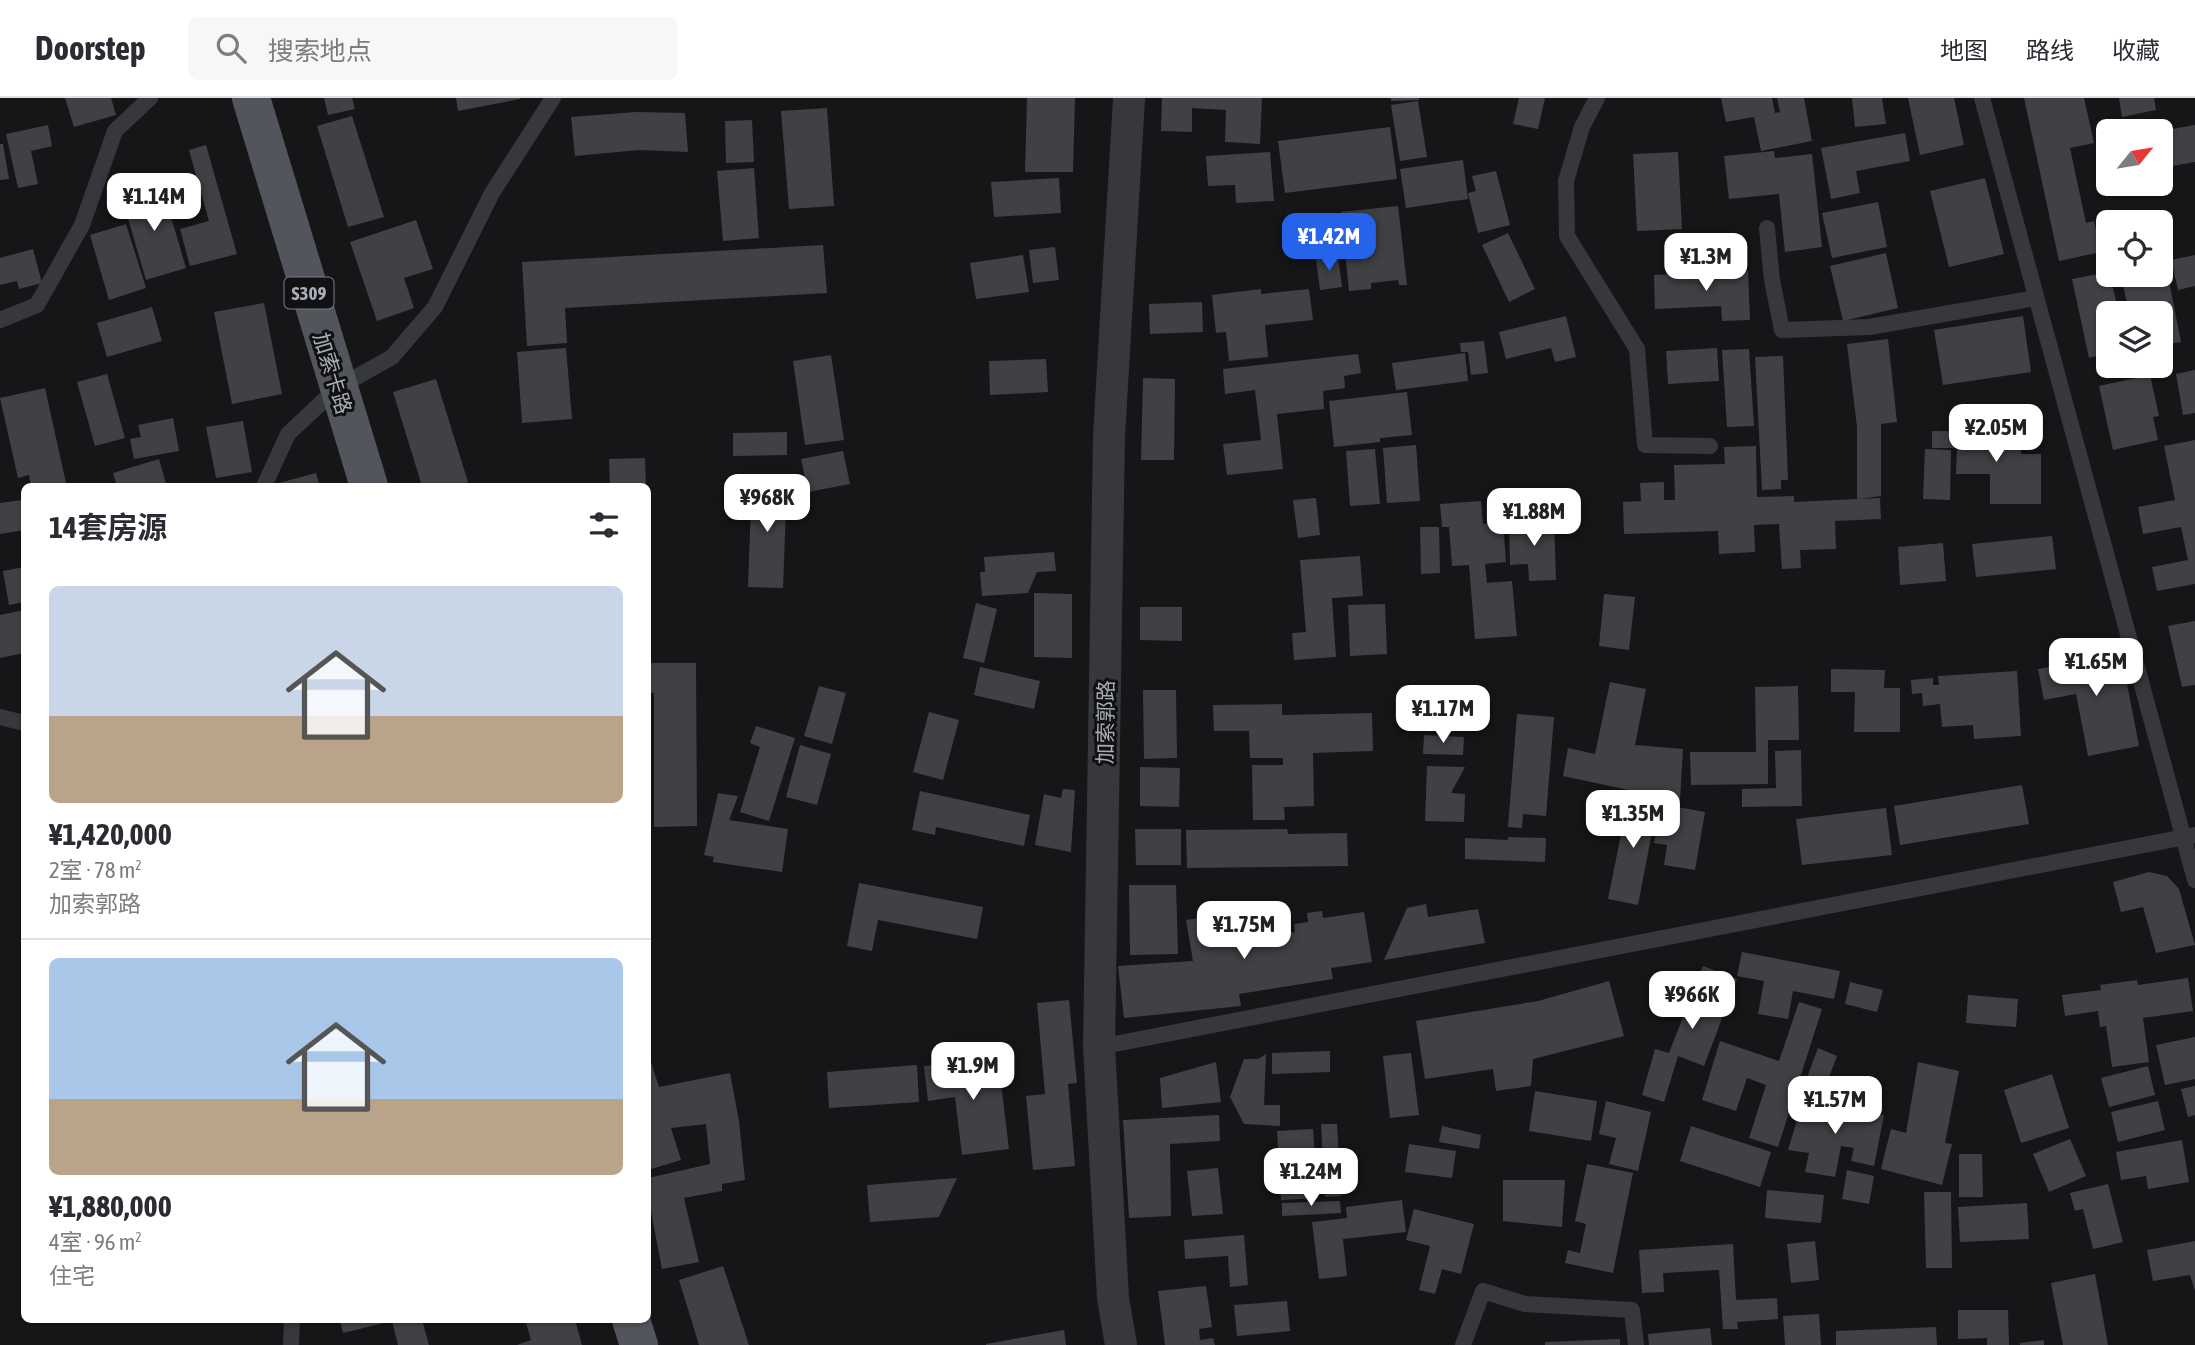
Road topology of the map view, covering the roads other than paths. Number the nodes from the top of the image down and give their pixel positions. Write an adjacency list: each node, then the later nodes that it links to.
1 (150, 98): 9 (lane)
2 (251, 98): 10 (main road, 加索卡路 / S309)
3 (553, 98): 10 (lane)
4 (1129, 98): 18 (street, 加索郭路)
5 (1597, 98): 11 (lane)
6 (1982, 98): 8 (lane)
7 (1767, 228): 8 (lane)
8 (2036, 298): 16 (lane)
9 (0, 320)
10 (337, 388): 12 (lane); 13 (main road, 加索卡路 / S309)
11 (1710, 446)
12 (265, 483)
13 (368, 483)
14 (0, 717): 15 (lane)
15 (21, 722)
16 (2189, 836): 17 (lane); 18 (lane)
17 (2195, 880)
18 (1099, 1047): 23 (street, 加索郭路)
19 (292, 1323): 21 (lane)
20 (632, 1323): 22 (main road)
21 (291, 1345)
22 (639, 1345)
23 (1121, 1345)
24 (1462, 1345): 25 (lane)
25 (1636, 1345)

